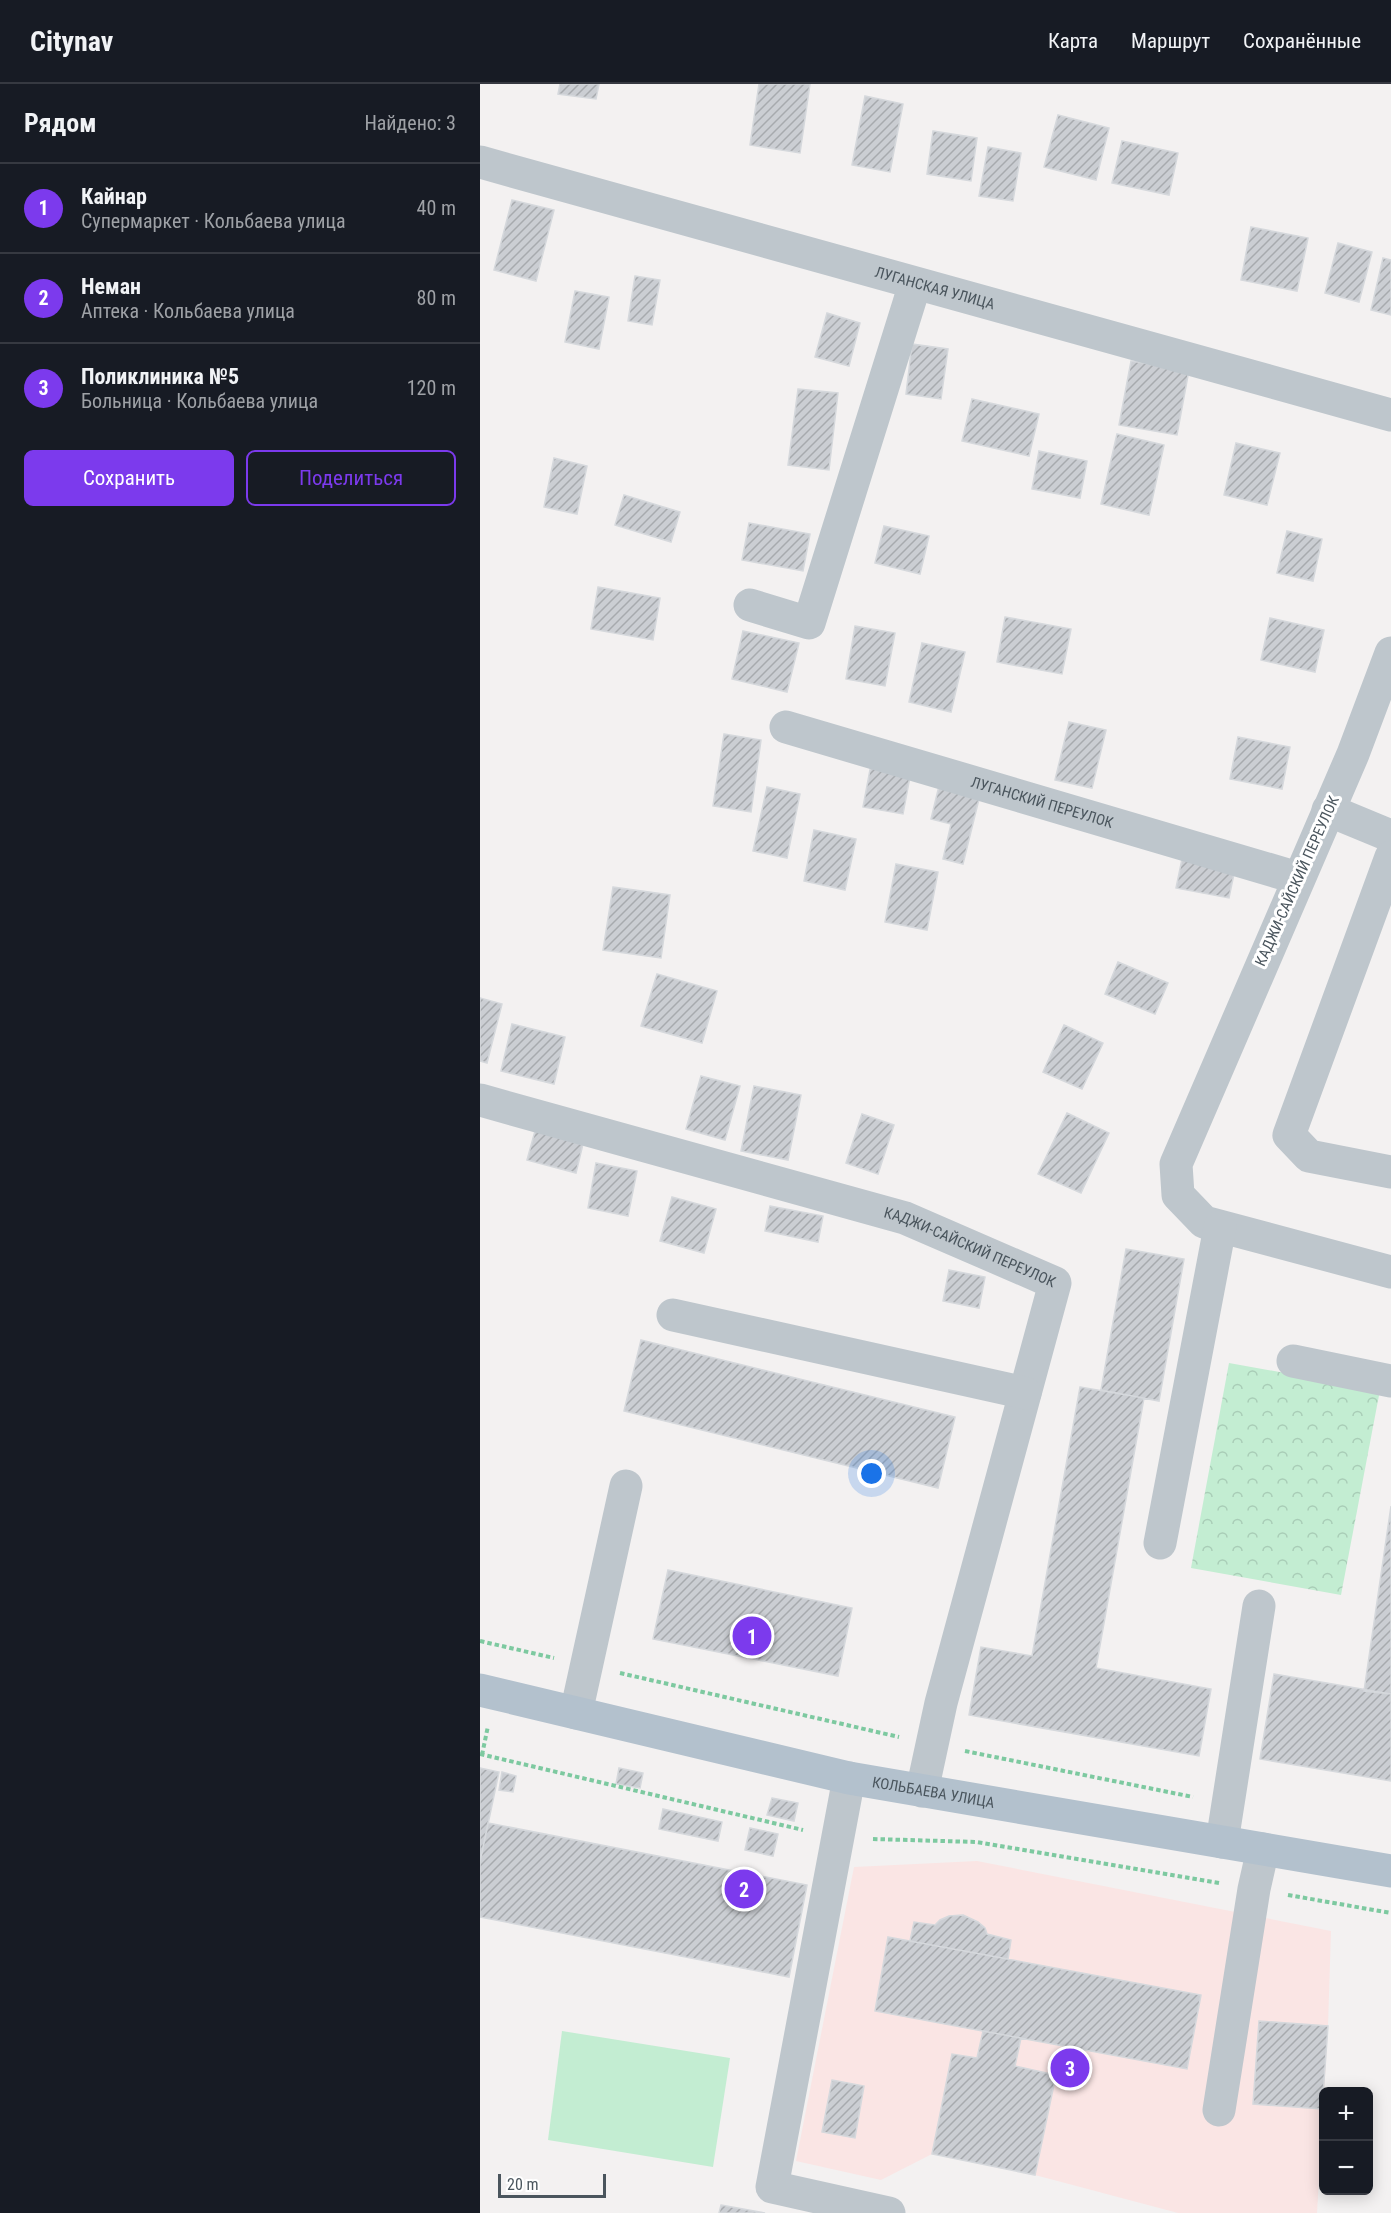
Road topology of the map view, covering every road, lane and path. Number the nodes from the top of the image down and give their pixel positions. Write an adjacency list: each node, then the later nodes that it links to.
1 (480, 162): 2 (street, ЛУГАНСКАЯ УЛИЦА)
2 (915, 284): 3 (street, ЛУГАНСКАЯ УЛИЦА); 4 (street)
3 (1391, 415)
4 (750, 604)
5 (1391, 653): 7 (street, КАДЖИ-САЙСКИЙ ПЕРЕУЛОК)
6 (786, 727): 10 (street, ЛУГАНСКИЙ ПЕРЕУЛОК)
7 (1328, 810): 8 (street); 10 (street, КАДЖИ-САЙСКИЙ ПЕРЕУЛОК)
8 (1391, 836)
9 (1391, 857): 12 (street)
10 (1298, 878): 13 (street, КАДЖИ-САЙСКИЙ ПЕРЕУЛОК)
11 (480, 1100): 18 (street, КАДЖИ-САЙСКИЙ ПЕРЕУЛОК)
12 (1391, 1172)
13 (1220, 1227): 14 (street, КАДЖИ-САЙСКИЙ ПЕРЕУЛОК); 20 (street)
14 (1391, 1272)
15 (673, 1315): 18 (street)
16 (1293, 1361): 17 (street)
17 (1391, 1381)
18 (1025, 1393): 26 (street, КАДЖИ-САЙСКИЙ ПЕРЕУЛОК)
19 (626, 1486): 23 (street)
20 (1160, 1543)
21 (1259, 1606): 28 (street)
22 (480, 1690): 23 (main road, КОЛЬБАЕВА УЛИЦА)
23 (576, 1713): 25 (main road, КОЛЬБАЕВА УЛИЦА)
24 (480, 1754): 27 (path)
25 (849, 1778): 26 (main road, КОЛЬБАЕВА УЛИЦА); 27 (street)
26 (922, 1791): 28 (main road, КОЛЬБАЕВА УЛИЦА)
27 (838, 1838): 31 (path); 34 (street)
28 (1222, 1842): 29 (main road, КОЛЬБАЕВА УЛИЦА)
29 (1263, 1849): 30 (main road, КОЛЬБАЕВА УЛИЦА); 31 (street)
30 (1391, 1871)
31 (1254, 1889): 32 (path); 33 (street)
32 (1391, 1913)
33 (1219, 2110)
34 (889, 2213)

